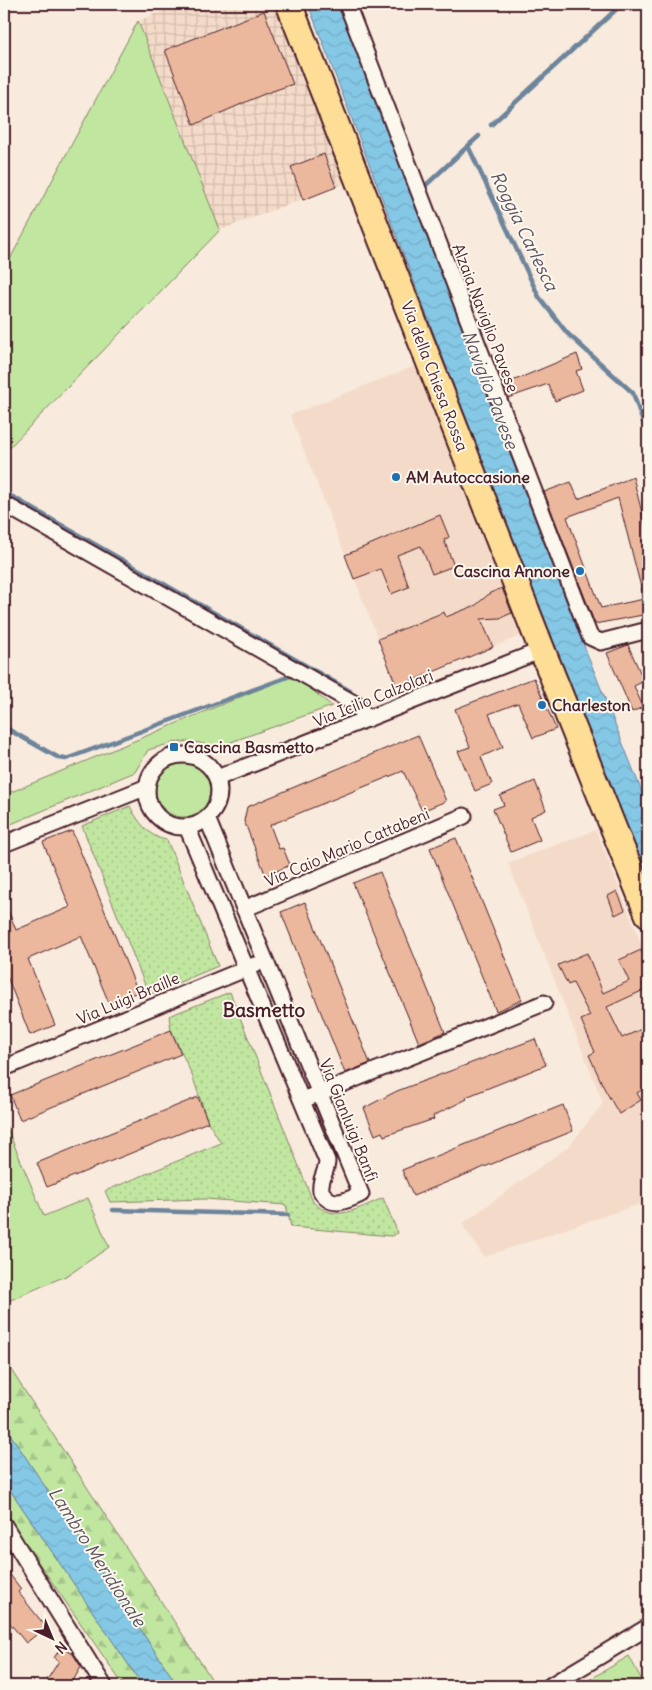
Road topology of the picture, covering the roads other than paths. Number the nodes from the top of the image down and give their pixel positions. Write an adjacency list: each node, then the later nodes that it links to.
1 (289, 4): 5 (main road, Via della Chiesa Rossa)
2 (347, 4): 4 (street, Alzaia Naviglio Pavese)
3 (4, 504): 6 (street)
4 (648, 630)
5 (542, 650): 6 (street, Via Icilio Calzolari); 14 (main road, Via della Chiesa Rossa)
6 (368, 719): 7 (street, Via Icilio Calzolari)
7 (216, 778): 8 (street); 10 (street)
8 (147, 787): 11 (street); 12 (street)
9 (464, 816): 13 (street, Via Caio Mario Cattabeni)
10 (207, 818): 11 (street); 13 (street, Via Gianluigi Banfi)
11 (187, 827): 16 (street, Via Gianluigi Banfi)
12 (4, 844)
13 (244, 909): 15 (street, Via Gianluigi Banfi)
14 (648, 914)
15 (265, 961): 16 (street, Via Luigi Braille); 19 (street, Via Gianluigi Banfi)
16 (246, 969): 18 (street, Via Luigi Braille); 20 (street, Via Gianluigi Banfi)
17 (544, 1003): 19 (street)
18 (4, 1068)
19 (320, 1094): 20 (street); 20 (street, Via Gianluigi Banfi)
20 (302, 1100)
21 (4, 1525): 23 (street)
22 (648, 1628): 24 (street)
23 (104, 1686)
24 (550, 1686)

